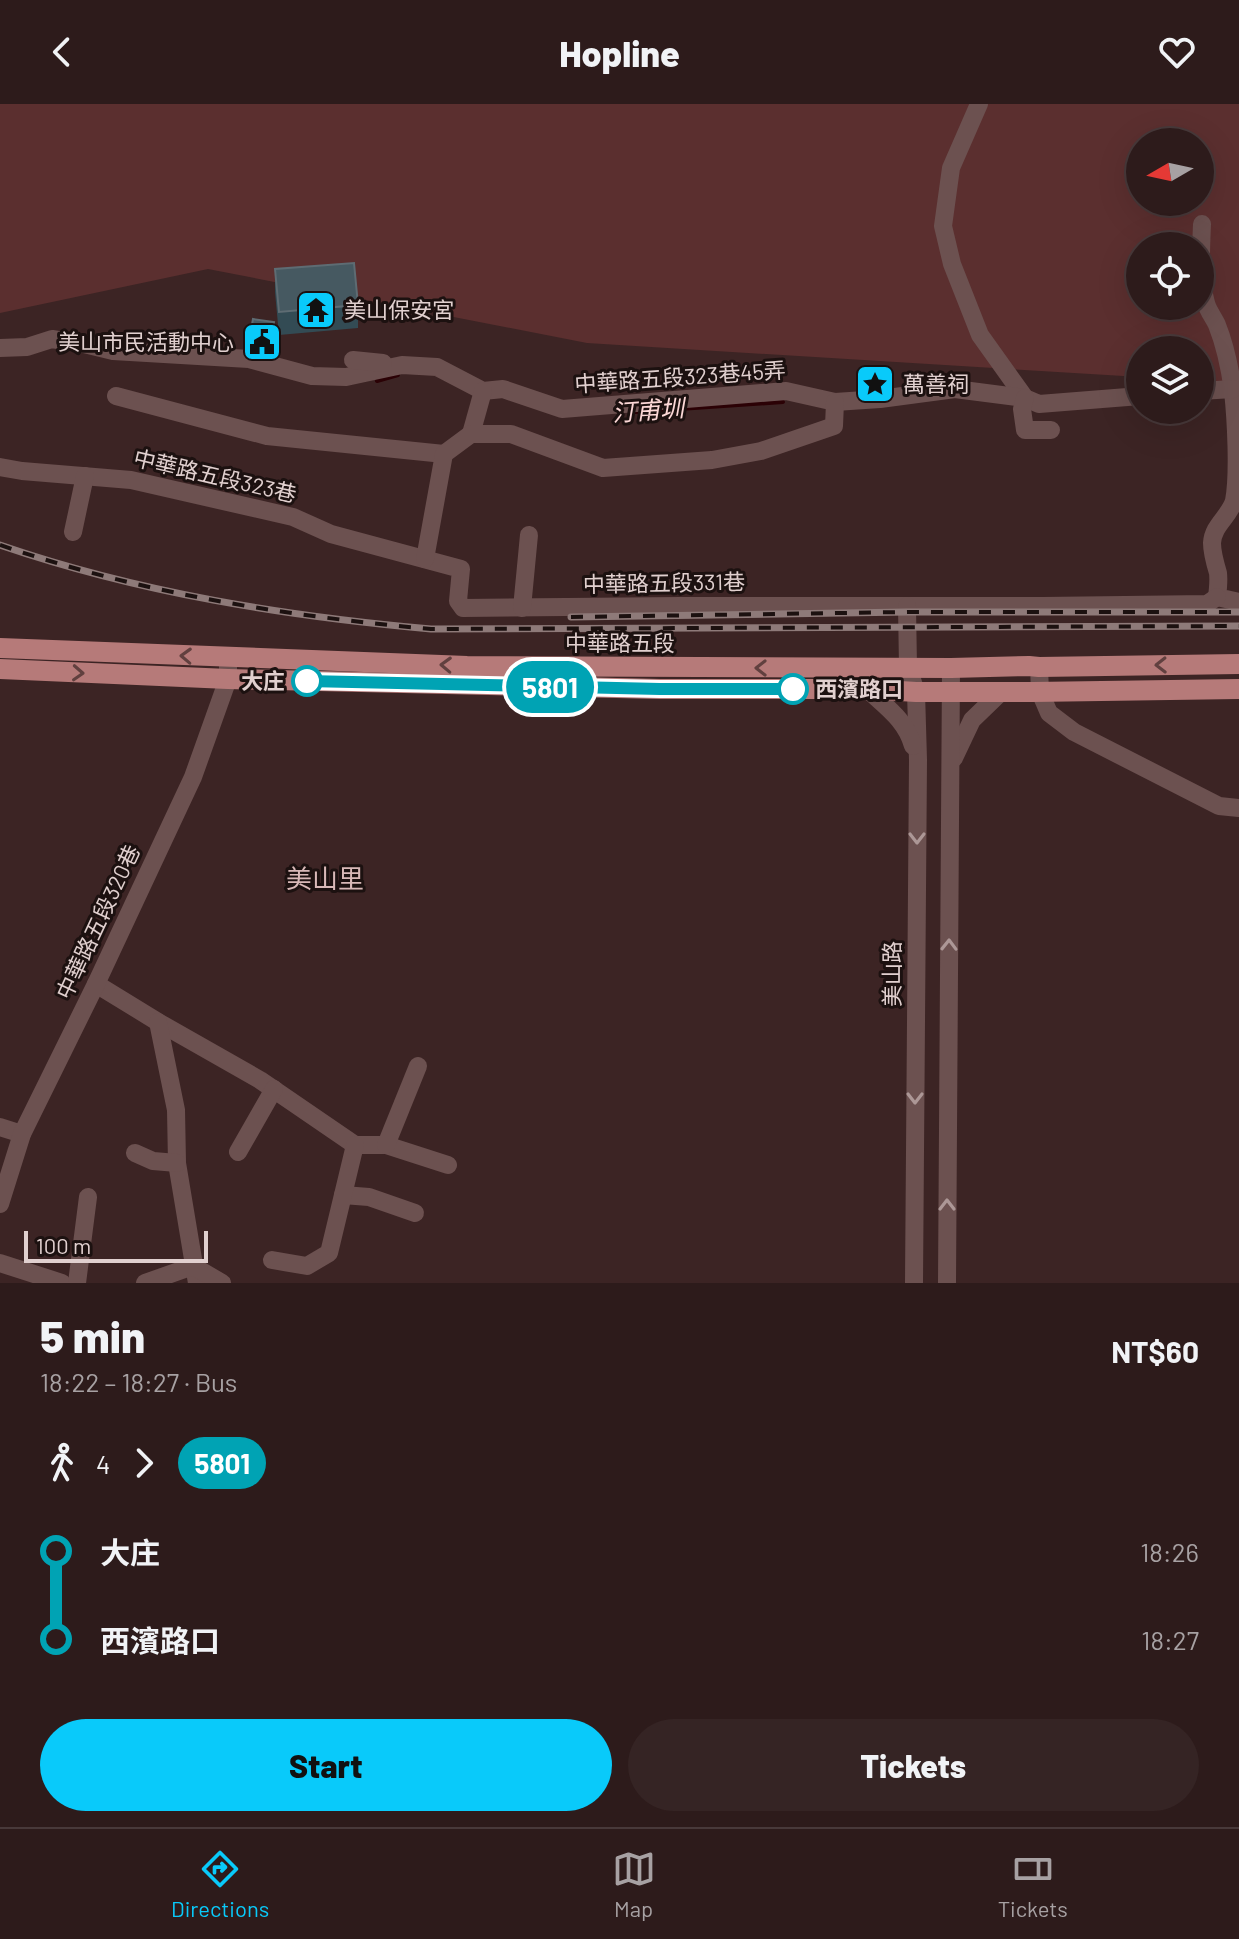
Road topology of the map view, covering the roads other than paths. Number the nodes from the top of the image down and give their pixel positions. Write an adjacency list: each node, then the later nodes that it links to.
1 (979, 104): 11 (street)
2 (1202, 224): 6 (street)
3 (0, 348): 5 (street, 中華路五段323巷45弄)
4 (353, 360): 5 (street)
5 (402, 365): 8 (street, 中華路五段323巷45弄)
6 (1233, 389): 7 (street); 22 (street)
7 (1214, 390)
8 (483, 391): 12 (street, 中華路五段323巷45弄); 14 (street)
9 (116, 396): 15 (street)
10 (1126, 397): 11 (street)
11 (1025, 398): 12 (street, 中華路五段323巷45弄); 13 (street)
12 (835, 402): 14 (street)
13 (1051, 430)
14 (471, 434): 15 (street)
15 (444, 454): 20 (street)
16 (0, 467): 17 (street, 中華路五段323巷)
17 (85, 476): 18 (street); 20 (street, 中華路五段323巷)
18 (73, 532)
19 (529, 535): 25 (street)
20 (425, 559): 21 (street, 中華路五段323巷)
21 (461, 569): 25 (street, 中華路五段331巷)
22 (1217, 597): 23 (street, 中華路五段331巷); 24 (street, 中華路五段331巷)
23 (1239, 602)
24 (907, 606): 25 (street, 中華路五段331巷); 30 (street)
25 (522, 608)
26 (0, 648): 27 (main road, 中華路五段, one-way to 26)
27 (228, 658): 29 (main road, 中華路五段, one-way to 27); 34 (street, 中華路五段320巷)
28 (1239, 664): 31 (main road, 中華路五段, one-way to 31)
29 (659, 667): 30 (main road, 中華路五段, one-way to 29); 35 (street)
30 (908, 667): 32 (main road, 中華路五段); 38 (street, 美山路)
31 (1039, 667): 32 (main road, 中華路五段); 41 (street)
32 (951, 668): 39 (street)
33 (0, 669): 34 (main road, 中華路五段, one-way to 34)
34 (228, 679): 35 (main road, 中華路五段); 45 (street, 中華路五段320巷)
35 (660, 689): 36 (main road, 中華路五段)
36 (867, 689): 38 (main road, 中華路五段); 42 (street)
37 (1239, 689): 41 (main road, 中華路五段)
38 (916, 692): 39 (main road, 中華路五段); 42 (street, 美山路)
39 (951, 692): 40 (main road, 中華路五段); 43 (street)
40 (1001, 692): 41 (main road, 中華路五段); 43 (street)
41 (1040, 692): 44 (street)
42 (918, 760): 69 (street, 美山路, one-way to 69)
43 (951, 764): 70 (street, one-way to 43)
44 (1239, 808)
45 (96, 984): 46 (street); 51 (street, 中華路五段320巷)
46 (158, 1022): 48 (street); 56 (street)
47 (418, 1066): 53 (street)
48 (274, 1089): 52 (street); 54 (street)
49 (0, 1127): 51 (street)
50 (0, 1134): 51 (street)
51 (22, 1134): 60 (street, 中華路五段320巷)
52 (355, 1145): 53 (street); 58 (street)
53 (386, 1145): 57 (street)
54 (238, 1152)
55 (135, 1153): 56 (street)
56 (177, 1163): 64 (street)
57 (448, 1165)
58 (343, 1195): 61 (street); 62 (street)
59 (88, 1197): 66 (street)
60 (0, 1204)
61 (415, 1213)
62 (272, 1260)
63 (0, 1263): 65 (street)
64 (195, 1275): 67 (street); 68 (street)
65 (62, 1283)
66 (77, 1283)
67 (145, 1283)
68 (222, 1283)
69 (914, 1283)
70 (947, 1283)

